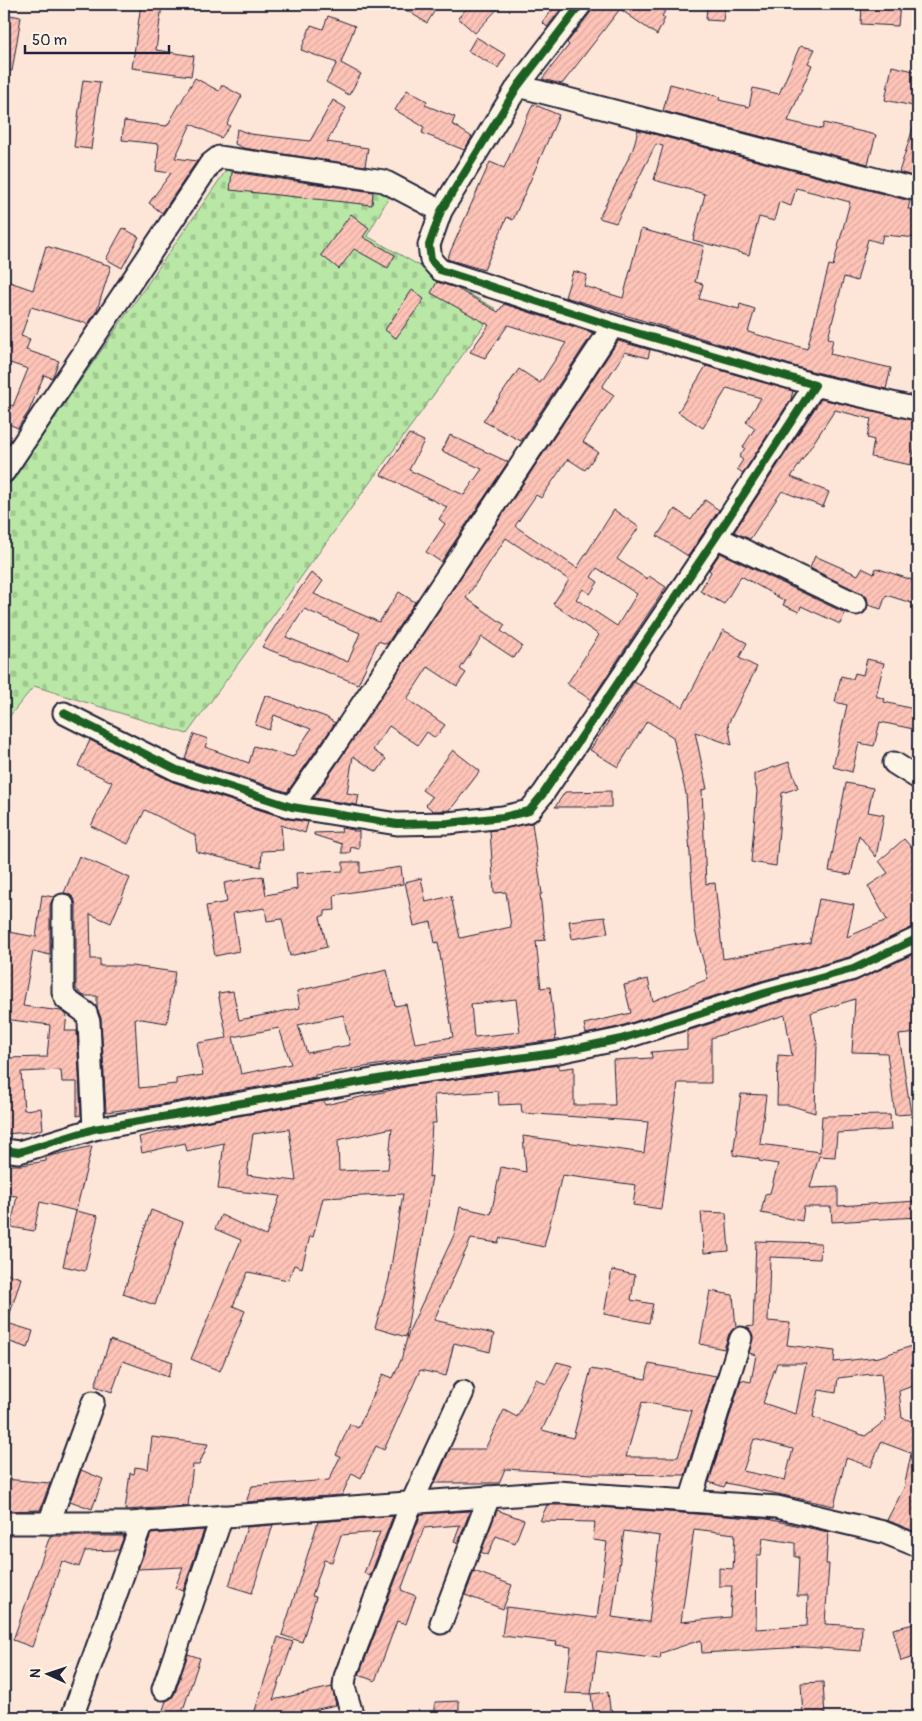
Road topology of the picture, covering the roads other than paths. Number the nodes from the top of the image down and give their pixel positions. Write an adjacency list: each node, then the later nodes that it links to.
1 (581, 4): 2 (street)
2 (518, 86): 3 (street); 4 (street)
3 (918, 190)
4 (441, 211): 5 (street); 8 (street)
5 (613, 326): 6 (street); 14 (street)
6 (815, 384): 7 (street); 9 (street)
7 (917, 410)
8 (4, 472)
9 (716, 537): 10 (street); 14 (street)
10 (856, 604)
11 (64, 713): 14 (street)
12 (894, 763): 13 (street)
13 (918, 778)
14 (292, 807)
15 (63, 905): 17 (street)
16 (918, 938): 17 (street)
17 (94, 1129): 18 (street)
18 (4, 1150)
19 (741, 1338): 23 (street)
20 (463, 1392): 24 (street)
21 (93, 1402): 28 (street)
22 (489, 1497): 23 (street); 24 (street); 30 (street)
23 (690, 1501): 29 (street)
24 (412, 1502): 25 (street); 33 (street)
25 (222, 1516): 27 (street); 31 (street)
26 (4, 1522): 28 (street)
27 (142, 1522): 28 (street); 32 (street)
28 (49, 1523)
29 (918, 1546)
30 (441, 1623)
31 (163, 1689)
32 (72, 1717)
33 (353, 1717)

